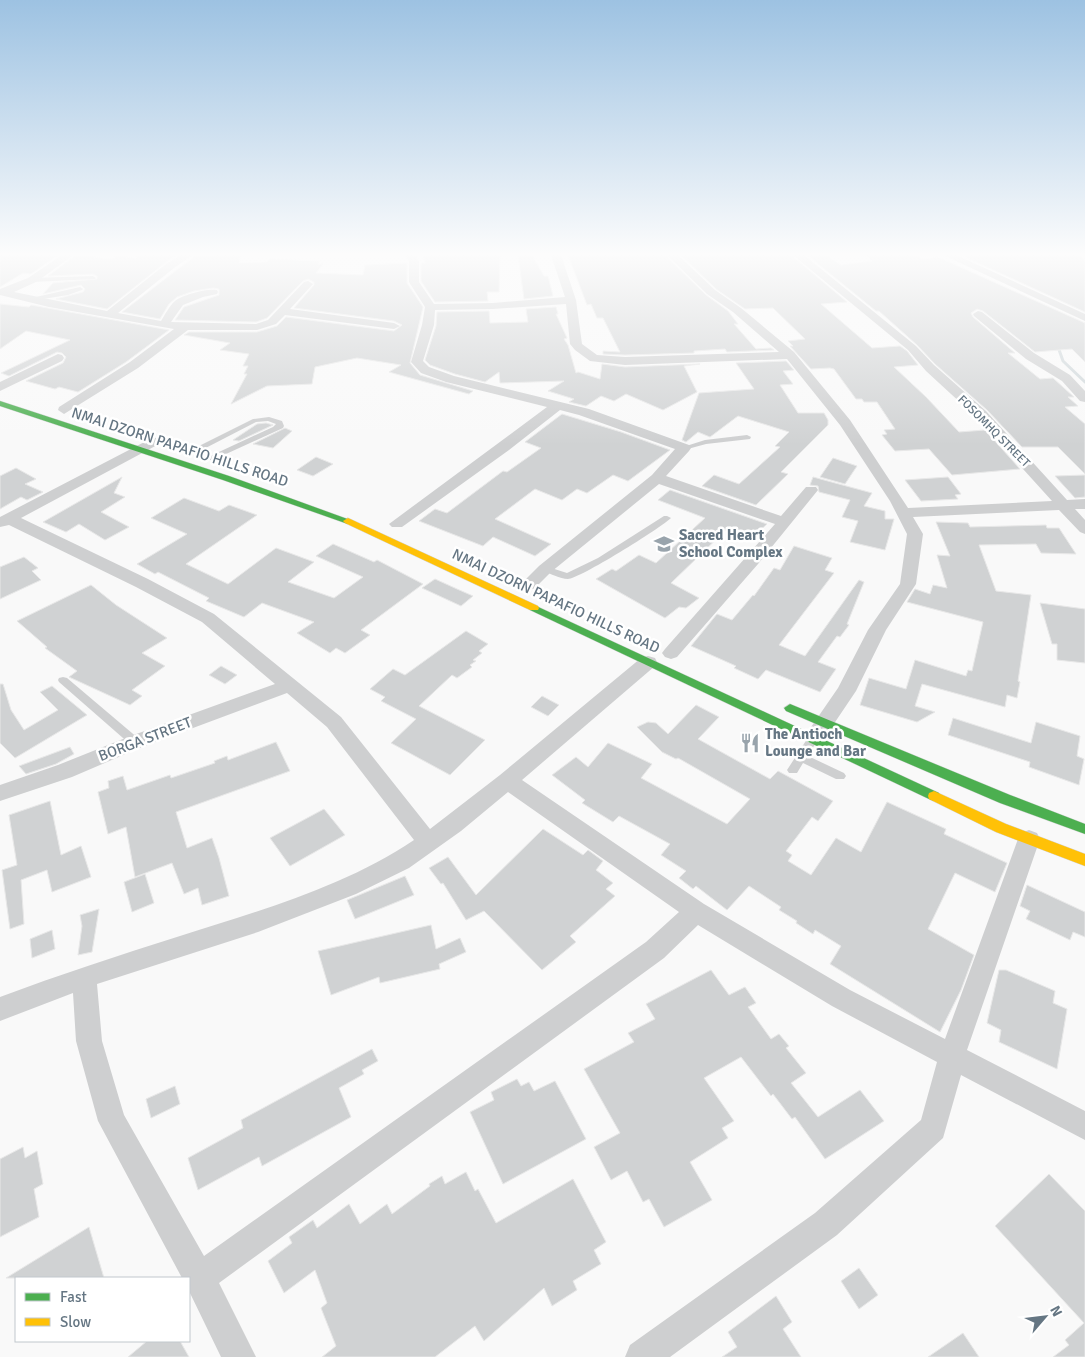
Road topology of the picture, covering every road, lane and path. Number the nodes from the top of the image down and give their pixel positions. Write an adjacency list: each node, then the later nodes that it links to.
1 (129, 318): 10 (street)
2 (167, 318): 10 (street)
3 (275, 318): 12 (street)
4 (337, 318): 11 (street)
5 (429, 318): 18 (street)
6 (573, 318): 13 (street)
7 (747, 318): 13 (street)
8 (876, 318): 33 (street, FOSOMHQ STREET)
9 (983, 318): 16 (street)
10 (163, 324): 12 (street)
11 (394, 326)
12 (183, 328): 19 (street)
13 (790, 355): 34 (street)
14 (58, 358): 15 (street)
15 (3, 389)
16 (1085, 398)
17 (0, 403): 23 (street, NMAI DZORN PAPAFIO HILLS ROAD)
18 (558, 405): 26 (street); 38 (street)
19 (59, 408): 20 (street, NMAI DZORN PAPAFIO HILLS ROAD)
20 (82, 416)
21 (227, 435): 25 (lane); 25 (lane); 27 (lane)
22 (747, 438): 26 (lane)
23 (138, 442): 24 (street); 36 (street); 42 (street, NMAI DZORN PAPAFIO HILLS ROAD)
24 (158, 442)
25 (248, 442): 28 (lane)
26 (684, 448): 30 (street)
27 (186, 451): 28 (street, NMAI DZORN PAPAFIO HILLS ROAD)
28 (210, 458): 29 (street, NMAI DZORN PAPAFIO HILLS ROAD)
29 (228, 464)
30 (657, 478): 37 (street); 40 (street)
31 (811, 490): 37 (street)
32 (1085, 504): 33 (street)
33 (1065, 505): 34 (street); 39 (street, FOSOMHQ STREET)
34 (904, 513): 46 (street)
35 (667, 518): 40 (lane)
36 (5, 521): 44 (street)
37 (784, 522): 42 (street)
38 (397, 525)
39 (1085, 529)
40 (545, 569): 41 (street)
41 (528, 585)
42 (666, 656): 46 (street, NMAI DZORN PAPAFIO HILLS ROAD); 51 (street)
43 (63, 680): 47 (lane)
44 (291, 685): 47 (street, BORGA STREET); 55 (street)
45 (778, 702): 46 (street, NMAI DZORN PAPAFIO HILLS ROAD)
46 (818, 731): 48 (lane); 53 (street, NMAI DZORN PAPAFIO HILLS ROAD); 54 (street, NMAI DZORN PAPAFIO HILLS ROAD)
47 (135, 742): 52 (street, BORGA STREET)
48 (803, 758): 49 (lane); 50 (lane)
49 (793, 770)
50 (840, 776)
51 (507, 781): 55 (street); 57 (street)
52 (0, 793)
53 (1085, 829)
54 (1029, 839): 56 (street, NMAI DZORN PAPAFIO HILLS ROAD); 60 (street)
55 (428, 842): 58 (street)
56 (1085, 860)
57 (696, 911): 60 (street); 62 (street)
58 (84, 977): 59 (street); 62 (street)
59 (0, 1009)
60 (952, 1056): 61 (street); 64 (street)
61 (1085, 1126)
62 (199, 1278): 63 (street)
63 (239, 1357)
64 (642, 1357)

